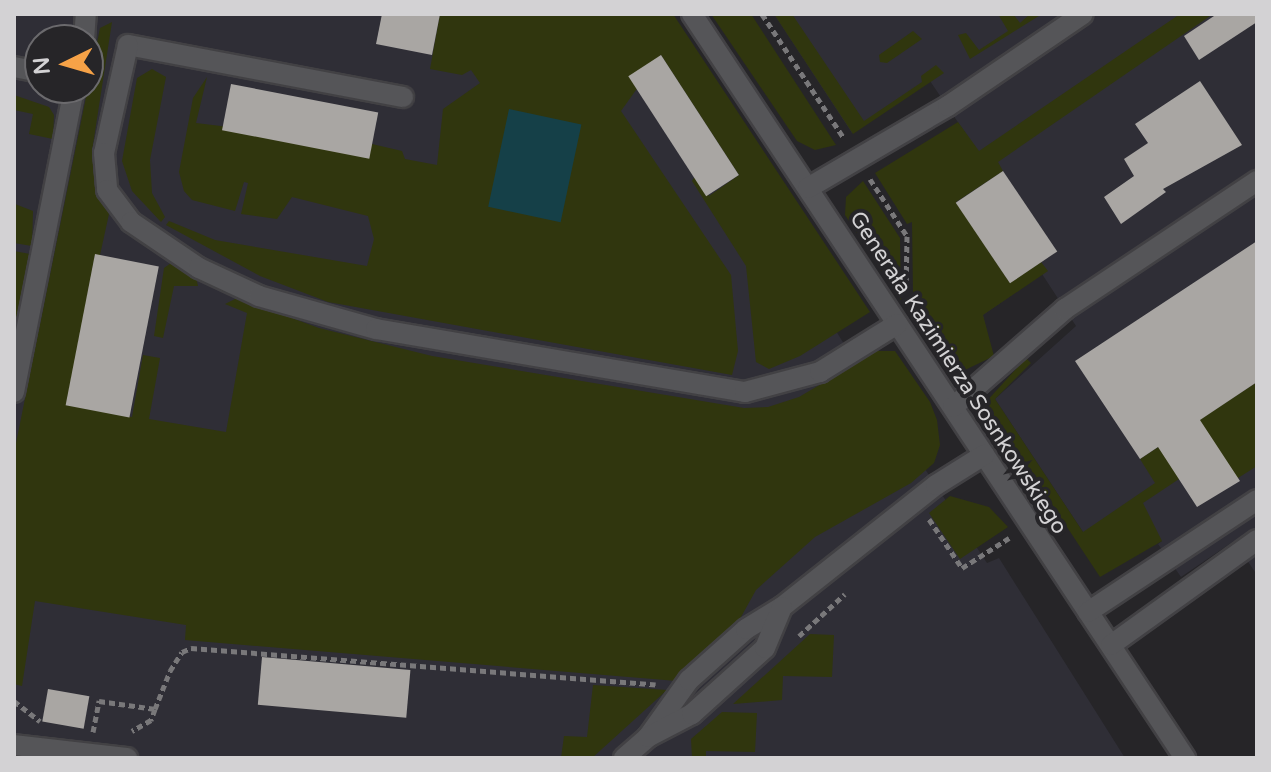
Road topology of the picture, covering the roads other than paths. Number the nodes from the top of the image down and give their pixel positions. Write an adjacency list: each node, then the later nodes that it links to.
1 (692, 14): 6 (street, Generała Kazimierza Sosnkowskiego)
2 (1083, 14): 6 (street)
3 (403, 97): 7 (street)
4 (71, 104): 8 (street)
5 (1257, 181): 9 (street)
6 (808, 188): 7 (street, Generała Kazimierza Sosnkowskiego)
7 (897, 324): 9 (street, Generała Kazimierza Sosnkowskiego)
8 (14, 392)
9 (953, 407): 10 (street, Generała Kazimierza Sosnkowskiego)
10 (984, 455): 13 (street); 14 (street, Generała Kazimierza Sosnkowskiego)
11 (1257, 500): 14 (street)
12 (1257, 540): 15 (street)
13 (782, 607): 16 (street); 16 (street)
14 (1088, 612): 15 (street, Generała Kazimierza Sosnkowskiego)
15 (1111, 645): 20 (street, Generała Kazimierza Sosnkowskiego)
16 (648, 737): 19 (street)
17 (14, 745): 18 (street)
18 (127, 758)
19 (624, 758)
20 (1185, 758)

